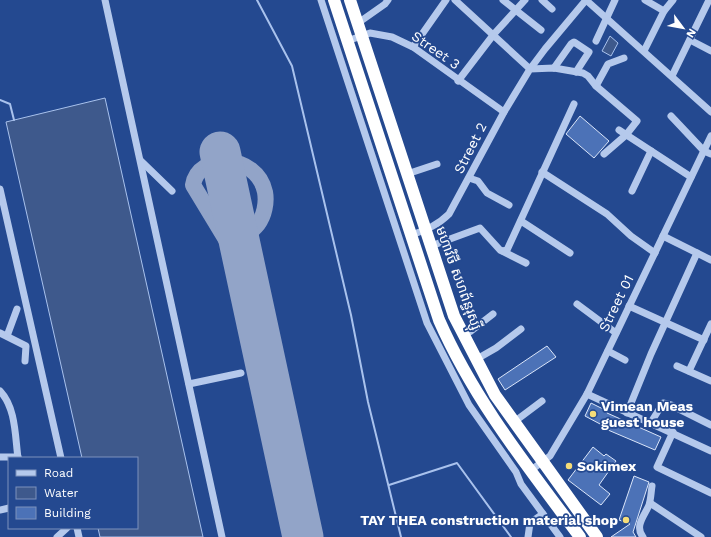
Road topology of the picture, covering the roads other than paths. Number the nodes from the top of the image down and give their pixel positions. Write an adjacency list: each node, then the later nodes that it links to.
1 (105, 0): 47 (street)
2 (321, 0): 105 (street)
3 (334, 0): 25 (highway)
4 (350, 0): 20 (highway, មហាវិថី សហព័ន្ធរុស្ស៊ី)
5 (388, 0): 20 (street)
6 (446, 0): 27 (street)
7 (455, 0): 22 (street)
8 (503, 0): 17 (street)
9 (525, 0): 17 (street)
10 (542, 0): 16 (street)
11 (586, 0): 19 (street); 32 (street, Street 2)
12 (616, 0): 19 (street)
13 (645, 0): 18 (street)
14 (673, 0): 18 (street)
15 (709, 0): 24 (street)
16 (552, 9)
17 (516, 11): 21 (street); 22 (street)
18 (664, 11): 28 (street)
19 (606, 18): 26 (street); 28 (street)
20 (358, 23): 23 (highway, មហាវិថី សហព័ន្ធរុស្ស៊ី)
21 (541, 30)
22 (494, 34): 32 (street); 35 (street)
23 (362, 36): 25 (street, Street 3); 27 (street, Street 3); 50 (highway, មហាវិថី សហព័ន្ធរុស្ស៊ី)
24 (690, 40): 29 (street); 34 (street)
25 (348, 41): 59 (highway)
26 (596, 41)
27 (413, 47): 35 (street, Street 3)
28 (644, 51): 34 (street)
29 (711, 51)
30 (624, 58): 36 (street)
31 (554, 68): 32 (street); 33 (street); 33 (street)
32 (530, 69): 38 (street, Street 2)
33 (576, 72): 36 (street)
34 (672, 76): 39 (street)
35 (458, 81): 38 (street, Street 3)
36 (596, 86): 42 (street)
37 (574, 104): 49 (street)
38 (504, 112): 52 (street, Street 2)
39 (711, 112)
40 (671, 116): 45 (street)
41 (619, 130): 42 (street)
42 (626, 135): 44 (street); 46 (street)
43 (711, 136): 45 (street, Street 01)
44 (651, 151): 51 (street); 55 (street)
45 (708, 152): 51 (street, Street 01)
46 (604, 154)
47 (141, 161): 54 (street); 87 (street)
48 (436, 164): 50 (street)
49 (542, 172): 57 (street); 64 (street)
50 (407, 174): 58 (highway, មហាវិថី សហព័ន្ធរុស្ស៊ី)
51 (691, 177): 60 (street, Street 01)
52 (469, 178): 56 (street); 58 (street, Street 2)
53 (0, 189): 99 (street)
54 (172, 191)
55 (632, 191)
56 (509, 205)
57 (521, 221): 62 (street); 63 (street)
58 (426, 230): 59 (street, Street 2); 61 (highway, មហាវិថី សហព័ន្ធរុស្ស៊ី)
59 (411, 235): 101 (highway)
60 (663, 236): 64 (street, Street 01); 65 (street)
61 (431, 246): 62 (street); 77 (highway, មហាវិថី សហព័ន្ធរុស្ស៊ី)
62 (503, 251): 67 (street)
63 (570, 253)
64 (655, 253): 69 (street, Street 01)
65 (697, 253): 66 (street); 72 (street)
66 (711, 260)
67 (526, 263)
68 (577, 304): 75 (street)
69 (629, 306): 72 (street); 75 (street, Street 01)
70 (17, 309): 76 (street)
71 (494, 314): 77 (street)
72 (665, 322): 78 (street); 91 (street)
73 (711, 326): 78 (street)
74 (521, 329): 80 (street)
75 (616, 333): 79 (street, Street 01)
76 (3, 334): 82 (street)
77 (463, 335): 80 (highway, មហាវិថី សហព័ន្ធរុស្ស៊ី)
78 (704, 340): 84 (street)
79 (608, 351): 81 (street); 89 (street, Street 01)
80 (475, 360): 92 (highway, មហាវិថី សហព័ន្ធរុស្ស៊ី)
81 (626, 360)
82 (25, 361)
83 (677, 366): 84 (street)
84 (689, 371): 86 (street)
85 (241, 373): 87 (street)
86 (711, 381)
87 (189, 384): 108 (street)
88 (0, 391): 98 (street)
89 (587, 394): 91 (street); 100 (street, Street 01)
90 (542, 401): 92 (street)
91 (627, 413): 93 (street)
92 (514, 422): 100 (highway, មហាវិថី សហព័ន្ធរុស្ស៊ី)
93 (650, 424): 94 (street); 95 (street)
94 (711, 425)
95 (673, 432): 96 (street); 103 (street)
96 (711, 451)
97 (0, 457): 98 (street)
98 (18, 457)
99 (61, 457)
100 (542, 462): 101 (street, Street 01); 112 (highway, មហាវិថី សហព័ន្ធរុស្ស៊ី)
101 (530, 470): 111 (highway)
102 (652, 486): 104 (street)
103 (711, 493)
104 (650, 504): 113 (street); 114 (street)
105 (543, 514): 109 (street); 110 (street)
106 (65, 529): 107 (street)
107 (57, 537)
108 (222, 537)
109 (528, 537)
110 (560, 537)
111 (580, 537)
112 (597, 537)
113 (643, 537)
114 (701, 537)

